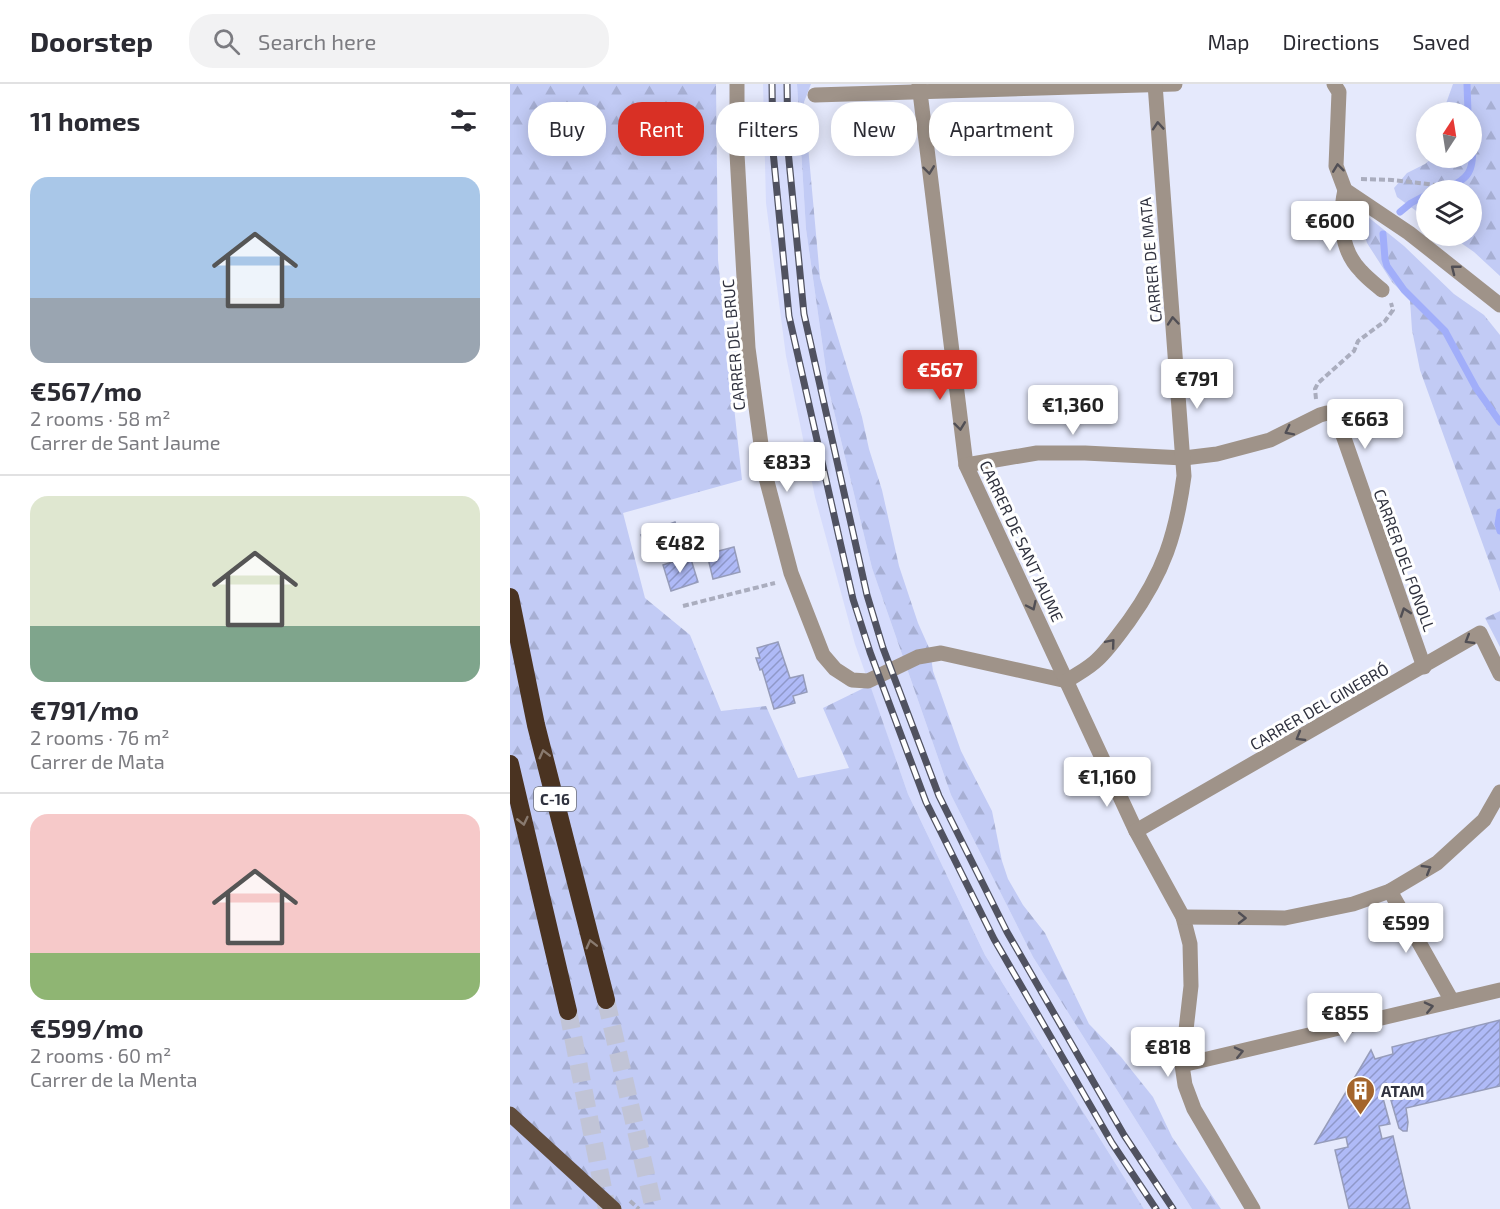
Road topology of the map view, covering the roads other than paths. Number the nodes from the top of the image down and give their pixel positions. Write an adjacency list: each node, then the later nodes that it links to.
1 (738, 84): 15 (street, CARRER DEL BRUC)
2 (1175, 84): 4 (street)
3 (1334, 84): 7 (street, one-way to 3)
4 (1155, 85): 5 (street); 10 (street, CARRER DE MATA, one-way to 4)
5 (919, 87): 6 (street); 11 (street, CARRER DE SANT JAUME, one-way to 11)
6 (815, 95)
7 (1342, 184): 8 (street); 9 (street, one-way to 7)
8 (1382, 290)
9 (1500, 305)
10 (1184, 458): 11 (street, CARRER DEL FONOLL); 13 (street, CARRER DEL FONOLL, one-way to 10); 15 (street, CARRER DE MATA, one-way to 10)
11 (966, 465): 15 (street, CARRER DE SANT JAUME, one-way to 15)
12 (510, 597): 22 (highway, C-16, one-way to 12)
13 (1424, 667): 14 (street, CARRER DEL GINEBRÓ, one-way to 13); 18 (street, CARRER DEL GINEBRÓ, one-way to 18)
14 (1500, 674)
15 (1067, 681): 18 (street, CARRER DE SANT JAUME)
16 (510, 764): 24 (highway, C-16, one-way to 24)
17 (1500, 792): 19 (street, one-way to 17)
18 (1136, 831): 20 (street, CARRER DE SANT JAUME)
19 (1390, 891): 20 (street, one-way to 19); 23 (street)
20 (1183, 917): 25 (street, CARRER DE SANT JAUME)
21 (1500, 990): 23 (street)
22 (606, 1000)
23 (1452, 1001): 25 (street, one-way to 23)
24 (568, 1011)
25 (1182, 1065): 28 (street, CARRER DE SANT JAUME)
26 (510, 1114): 27 (main road)
27 (614, 1209)
28 (1253, 1209)

